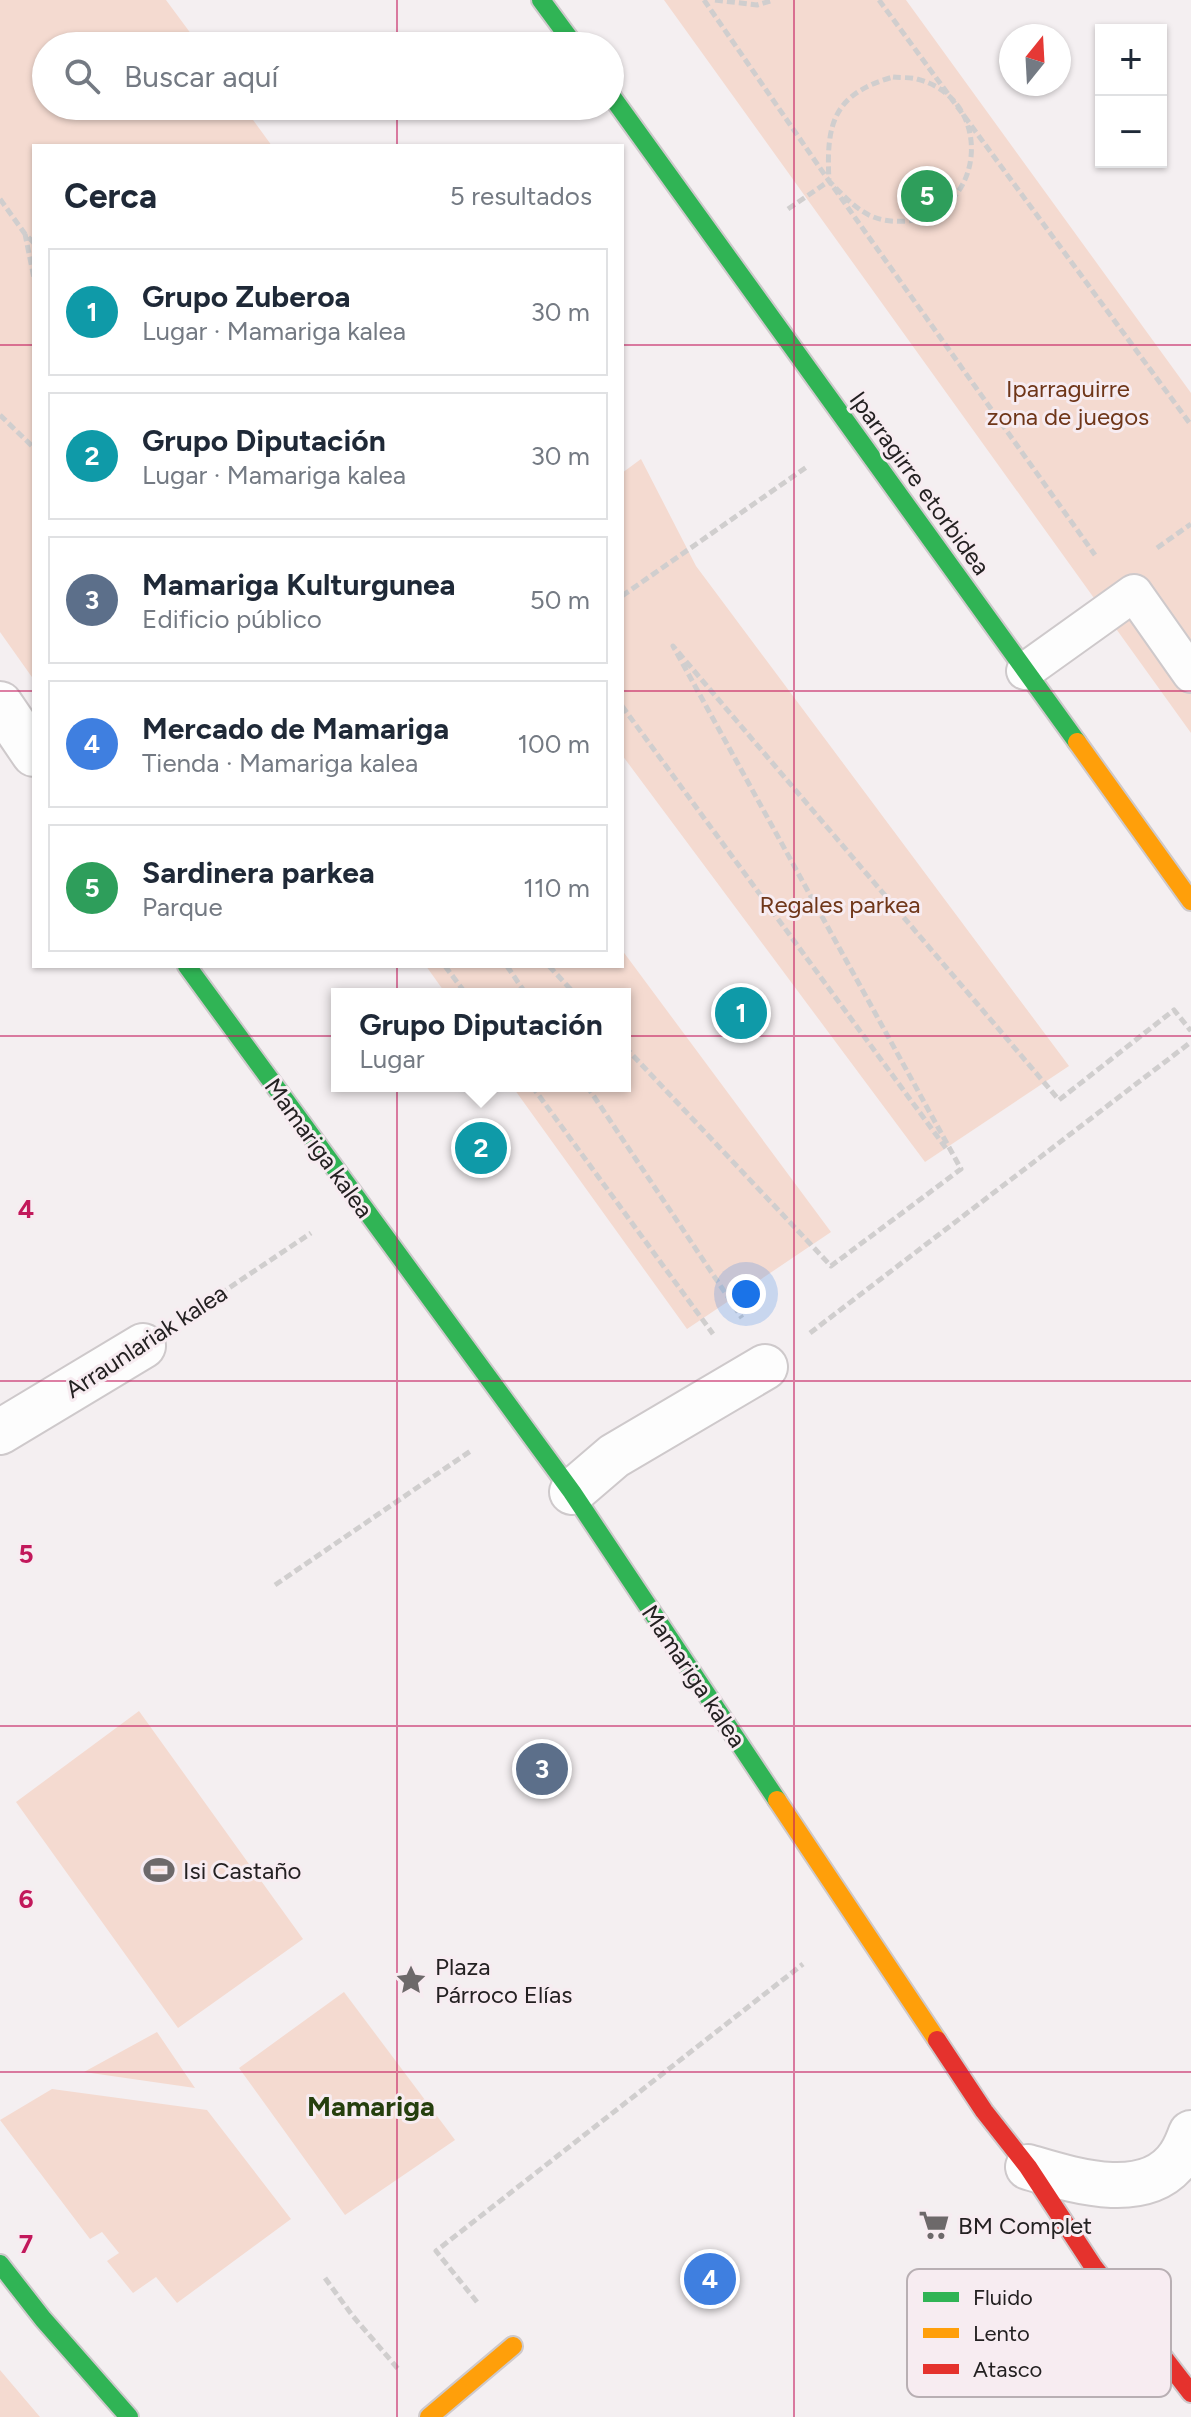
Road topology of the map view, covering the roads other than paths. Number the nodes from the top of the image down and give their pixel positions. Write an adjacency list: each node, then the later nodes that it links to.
1 (541, 0): 2 (street)
2 (565, 32)
3 (624, 113): 4 (street, Iparragirre etorbidea)
4 (1025, 671): 5 (lane); 8 (street, Iparragirre etorbidea)
5 (1191, 674)
6 (0, 704): 7 (street)
7 (32, 751)
8 (1191, 901)
9 (188, 968): 13 (street, Mamariga kalea)
10 (143, 1346): 12 (street, Arraunlariak kalea)
11 (748, 1369): 13 (street)
12 (0, 1432)
13 (572, 1492): 15 (street, Mamariga kalea)
14 (1191, 2133): 15 (street)
15 (1028, 2167): 17 (street, Mamariga kalea)
16 (0, 2264): 22 (street)
17 (1095, 2269)
18 (513, 2346): 21 (street)
19 (1171, 2367): 20 (street, Mamariga kalea)
20 (1191, 2393)
21 (432, 2414)
22 (129, 2417)

